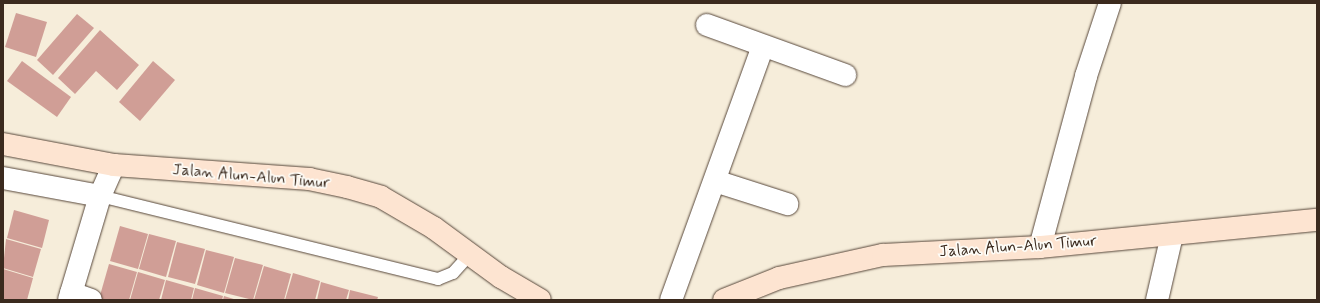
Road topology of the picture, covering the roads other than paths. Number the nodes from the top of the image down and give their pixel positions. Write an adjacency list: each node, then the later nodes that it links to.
1 (1110, 3): 13 (street)
2 (707, 25): 3 (street)
3 (763, 46): 4 (street); 8 (street)
4 (845, 75)
5 (3, 144): 6 (street, Jalan Alun-Alun Timur)
6 (114, 165): 9 (street); 14 (street, Jalan Alun-Alun Timur)
7 (3, 178): 9 (street)
8 (715, 180): 10 (street); 17 (street)
9 (100, 196): 14 (lane); 15 (street)
10 (787, 204)
11 (1317, 220): 12 (street, Jalan Alun-Alun Timur)
12 (1172, 235): 13 (street, Jalan Alun-Alun Timur); 19 (street)
13 (1040, 247): 18 (street, Jalan Alun-Alun Timur)
14 (471, 253): 16 (street, Jalan Alun-Alun Timur)
15 (77, 298)
16 (540, 300)
17 (671, 300)
18 (724, 300)
19 (1157, 300)

